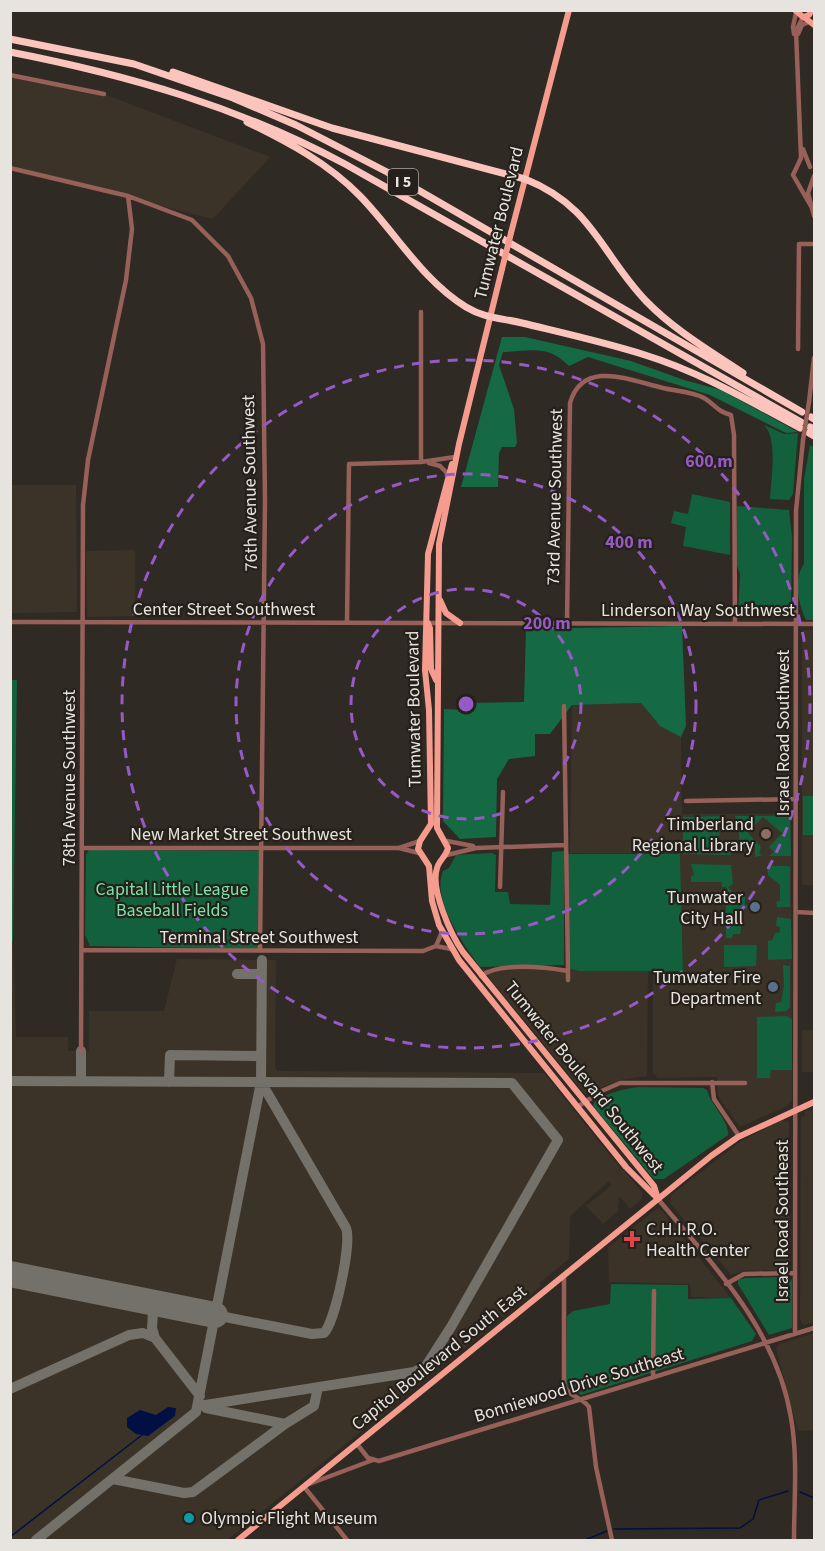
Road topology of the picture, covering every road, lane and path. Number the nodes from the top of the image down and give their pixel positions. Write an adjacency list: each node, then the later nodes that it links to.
1 (569, 10): 18 (main road, Tumwater Boulevard)
2 (812, 11): 4 (main road)
3 (796, 12): 4 (main road); 6 (street)
4 (809, 20): 6 (street); 6 (street)
5 (10, 39): 8 (highway, I 5)
6 (796, 40): 12 (street)
7 (10, 52): 11 (highway, I 5)
8 (99, 56): 18 (highway); 30 (highway, I 5)
9 (10, 75): 10 (street)
10 (104, 94)
11 (195, 99): 27 (highway); 27 (highway, I 5)
12 (800, 138): 14 (street); 15 (street)
13 (10, 168): 22 (street, 76th Avenue Southwest)
14 (812, 168): 15 (street); 17 (street)
15 (796, 169): 16 (street); 20 (street)
16 (787, 173)
17 (814, 176): 21 (street)
18 (525, 179): 27 (main road, Tumwater Boulevard, bridge); 30 (highway)
19 (788, 181): 20 (street)
20 (796, 183): 21 (street); 23 (street)
21 (811, 184): 23 (street)
22 (128, 196): 38 (street, 78th Avenue Southwest); 39 (street, 76th Avenue Southwest)
23 (812, 208): 24 (street)
24 (814, 216)
25 (814, 244): 28 (street)
26 (421, 312): 34 (street)
27 (490, 318): 32 (main road, Tumwater Boulevard)
28 (798, 349)
29 (814, 358): 46 (street, Israel Road Southwest, bridge)
30 (795, 407): 31 (highway, I 5)
31 (802, 412)
32 (459, 444): 33 (main road, Tumwater Boulevard); 36 (main road, Tumwater Boulevard)
33 (455, 457): 34 (street); 35 (main road, Tumwater Boulevard)
34 (421, 462): 35 (street); 40 (street)
35 (448, 474): 41 (main road, Tumwater Boulevard)
36 (438, 598): 42 (main road, Tumwater Boulevard); 43 (main road)
37 (10, 622): 38 (street, Center Street Southwest)
38 (83, 622): 39 (street, Center Street Southwest); 59 (street, 78th Avenue Southwest)
39 (264, 622): 40 (street, Center Street Southwest); 62 (street, 76th Avenue Southwest)
40 (347, 622): 41 (street, Center Street Southwest)
41 (428, 622): 42 (street, Center Street Southwest); 48 (main road); 53 (main road, Tumwater Boulevard)
42 (438, 622): 43 (street, Linderson Way Southwest); 48 (main road, Tumwater Boulevard)
43 (460, 622): 45 (street, Linderson Way Southwest)
44 (735, 622): 45 (street, Linderson Way Southwest); 45 (street, 73rd Avenue Southwest); 46 (street, Linderson Way Southwest)
45 (567, 623)
46 (796, 623): 47 (street, Linderson Way Southwest); 51 (street, Israel Road Southwest)
47 (814, 624)
48 (438, 682): 54 (main road, Tumwater Boulevard)
49 (564, 706): 57 (street)
50 (503, 792): 58 (street)
51 (797, 799): 52 (street); 69 (street, Israel Road Southwest)
52 (686, 801)
53 (427, 834): 54 (main road); 55 (main road)
54 (441, 836): 56 (main road)
55 (420, 841): 60 (street, New Market Street Southwest); 63 (main road)
56 (447, 841): 61 (street); 64 (main road)
57 (564, 845): 58 (street); 76 (street)
58 (501, 846): 61 (street); 68 (street)
59 (83, 848): 62 (street, New Market Street Southwest); 74 (street, 78th Avenue Southwest)
60 (399, 848): 62 (street, New Market Street Southwest); 63 (street, New Market Street Southwest)
61 (476, 848): 64 (street)
62 (262, 849): 75 (street, 76th Avenue Southwest)
63 (419, 854): 65 (main road)
64 (447, 855): 66 (main road)
65 (425, 861): 66 (main road); 67 (main road)
66 (441, 861): 67 (main road)
67 (434, 884): 71 (main road, Tumwater Boulevard Southwest); 77 (main road, Tumwater Boulevard Southwest)
68 (500, 887)
69 (797, 912): 70 (street); 85 (street, Israel Road Southwest)
70 (814, 913)
71 (442, 932): 72 (street); 73 (main road, Tumwater Boulevard Southwest)
72 (436, 946): 73 (street, Terminal Street Southwest); 75 (street, Terminal Street Southwest)
73 (451, 949): 84 (main road, Tumwater Boulevard Southwest)
74 (81, 950): 75 (street, Terminal Street Southwest); 79 (street, 78th Avenue Southwest)
75 (260, 951)
76 (568, 971): 77 (street); 78 (street)
77 (481, 976): 82 (main road, Tumwater Boulevard Southwest)
78 (568, 980)
79 (81, 1051)
80 (712, 1082): 81 (street); 82 (street); 86 (street)
81 (746, 1083)
82 (585, 1101): 84 (street); 87 (main road, Tumwater Boulevard Southwest)
83 (814, 1102): 85 (main road, Capitol Boulevard South East)
84 (578, 1107): 87 (main road, Tumwater Boulevard Southwest)
85 (796, 1108): 86 (main road, Capitol Boulevard South East); 88 (street, Israel Road Southeast)
86 (739, 1136): 87 (main road, Capitol Boulevard South East)
87 (658, 1199): 89 (main road, Capitol Boulevard South East); 90 (street)
88 (795, 1273): 90 (street); 93 (street, Israel Road Southeast)
89 (564, 1275): 96 (street); 97 (main road, Capitol Boulevard South East)
90 (726, 1284): 94 (street)
91 (654, 1291): 95 (street)
92 (814, 1328): 93 (street, Bonniewood Drive Southeast)
93 (795, 1334): 94 (street, Bonniewood Drive Southeast)
94 (767, 1342): 95 (street, Bonniewood Drive Southeast); 103 (street)
95 (653, 1376): 96 (street, Bonniewood Drive Southeast)
96 (580, 1399): 98 (street, Bonniewood Drive Southeast); 102 (street)
97 (357, 1444): 98 (street); 99 (main road, Capitol Boulevard South East)
98 (374, 1460): 99 (street, Bonniewood Drive Southeast)
99 (307, 1486): 100 (main road, Capitol Boulevard South East); 101 (street)
100 (238, 1540)
101 (347, 1540)
102 (612, 1540)
103 (794, 1540)

